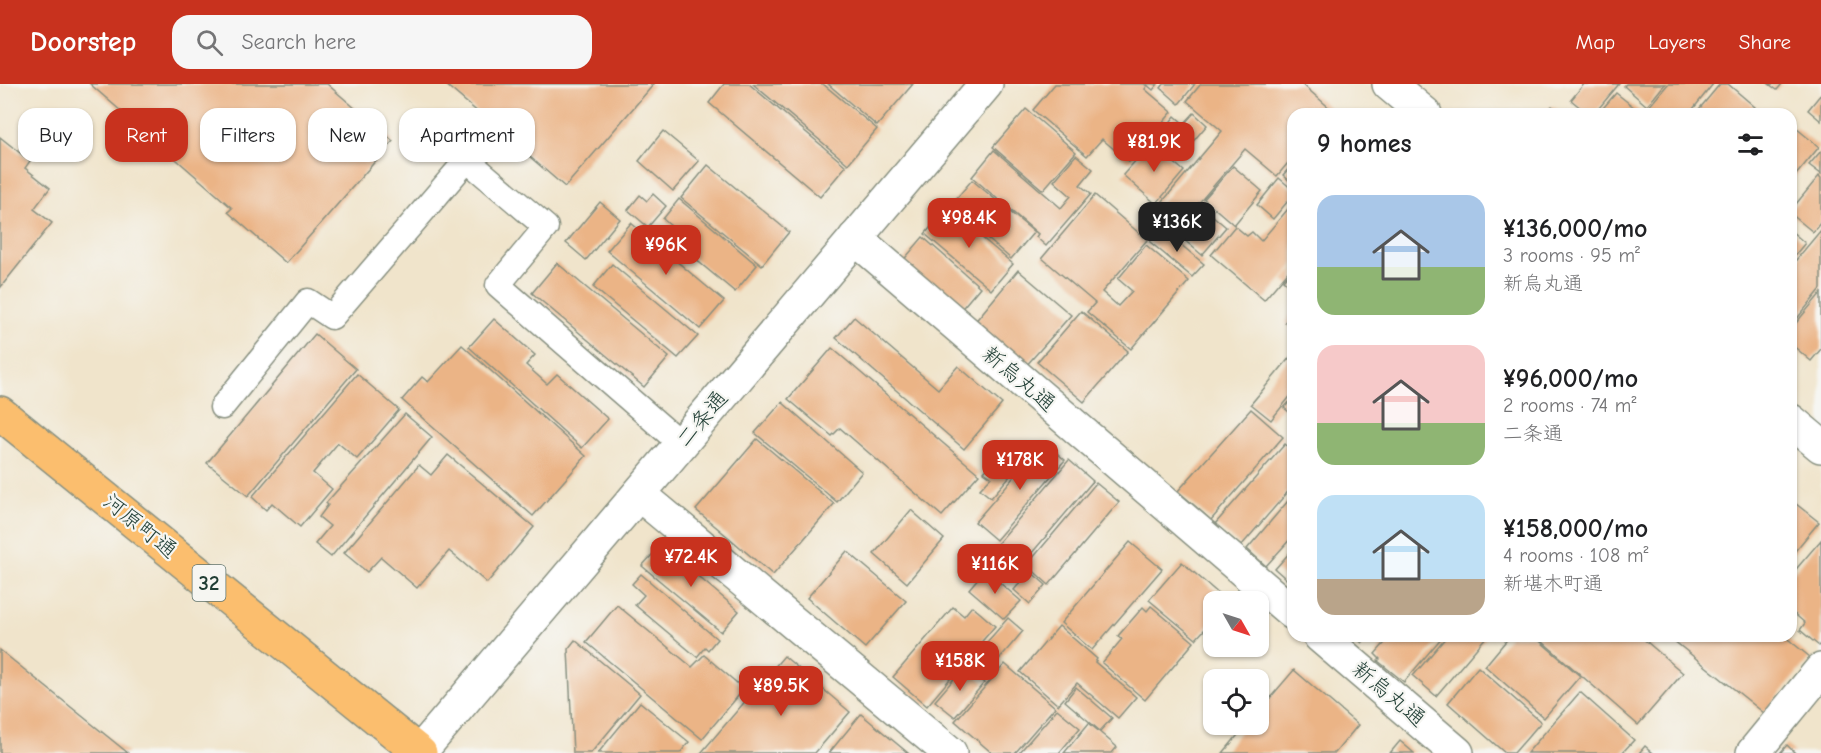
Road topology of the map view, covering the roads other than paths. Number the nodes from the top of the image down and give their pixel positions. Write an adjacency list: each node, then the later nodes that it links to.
1 (986, 84): 4 (street, 二条通)
2 (1392, 85): 3 (street)
3 (1418, 108)
4 (855, 238): 8 (street, 二条通); 11 (street, 新烏丸通)
5 (222, 407): 8 (lane)
6 (0, 413): 14 (main road, 河原町通 / 32)
7 (1797, 426): 9 (street)
8 (681, 444): 10 (street, 二条通)
9 (1821, 446)
10 (639, 494): 14 (street, 二条通); 15 (street)
11 (1287, 608)
12 (1327, 642): 16 (street, 新烏丸通)
13 (1821, 670): 17 (street)
14 (419, 753)
15 (950, 753)
16 (1457, 753)
17 (1753, 753)

